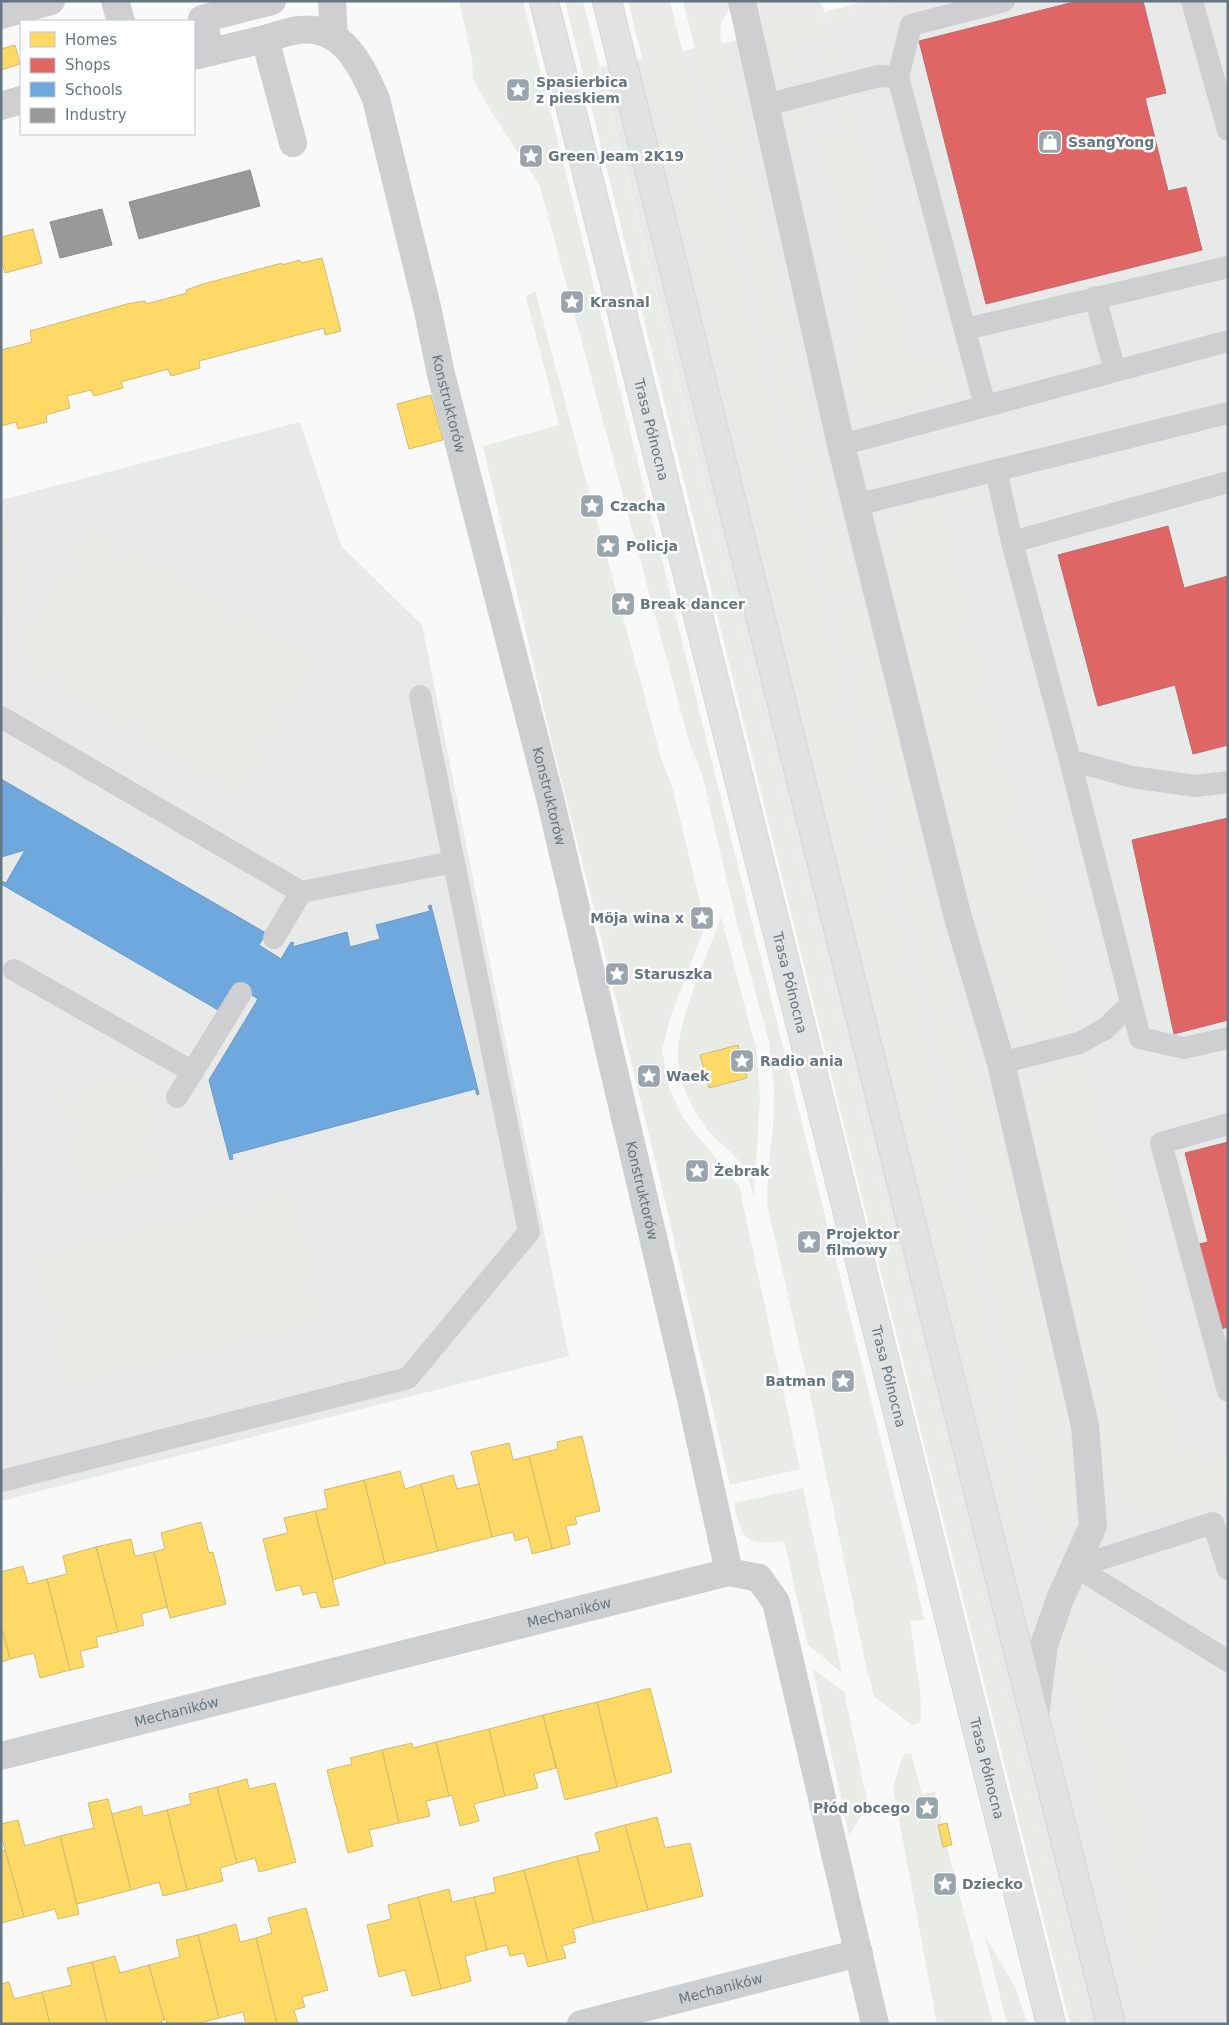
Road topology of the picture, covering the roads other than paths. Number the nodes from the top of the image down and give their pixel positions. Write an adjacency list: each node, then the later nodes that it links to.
1 (52, 1): 10 (street)
2 (115, 1): 11 (street)
3 (272, 1): 12 (street)
4 (332, 1): 13 (street)
5 (544, 1): 61 (main road, Trasa Północna)
6 (607, 1): 56 (main road)
7 (742, 1): 18 (street)
8 (1004, 1): 16 (lane)
9 (1192, 1): 20 (lane)
10 (1, 15)
11 (121, 20)
12 (197, 20): 15 (street)
13 (334, 36): 14 (street, Konstruktorów); 54 (street, Konstruktorów)
14 (265, 38): 15 (street, Konstruktorów); 21 (street)
15 (202, 54)
16 (898, 77): 18 (lane); 24 (lane)
17 (20, 100): 19 (street)
18 (765, 105): 29 (street)
19 (1, 106)
20 (1228, 130)
21 (294, 143)
22 (1228, 266): 23 (lane)
23 (1095, 297): 24 (lane); 26 (lane)
24 (966, 329): 27 (lane)
25 (1228, 341): 26 (lane)
26 (1115, 371): 27 (lane)
27 (984, 406): 29 (lane)
28 (1228, 413): 30 (lane)
29 (841, 445): 32 (street)
30 (996, 470): 32 (lane); 33 (lane)
31 (1228, 482): 33 (lane)
32 (856, 505): 45 (street)
33 (1012, 542): 36 (lane)
34 (420, 696): 38 (lane)
35 (1, 717): 39 (lane)
36 (1070, 760): 37 (lane); 43 (lane)
37 (1228, 782)
38 (454, 862): 39 (lane); 50 (lane)
39 (301, 892): 40 (lane)
40 (274, 938)
41 (14, 970): 46 (lane)
42 (241, 994): 46 (lane)
43 (1131, 1004): 44 (lane); 45 (lane)
44 (1228, 1038)
45 (1001, 1063): 52 (street)
46 (193, 1072): 47 (lane)
47 (177, 1097)
48 (1228, 1124): 49 (lane)
49 (1228, 1391)
50 (1, 1482)
51 (1220, 1520): 52 (lane); 53 (lane)
52 (1076, 1566): 55 (lane); 56 (street)
53 (1228, 1569)
54 (729, 1572): 57 (street, Mechaników); 58 (street, Mechaników)
55 (1228, 1661)
56 (1035, 1715): 62 (main road)
57 (1, 1756)
58 (859, 1953): 59 (street, Mechaników); 60 (street, Mechaników)
59 (581, 2024)
60 (875, 2024)
61 (1051, 2024)
62 (1111, 2024)

